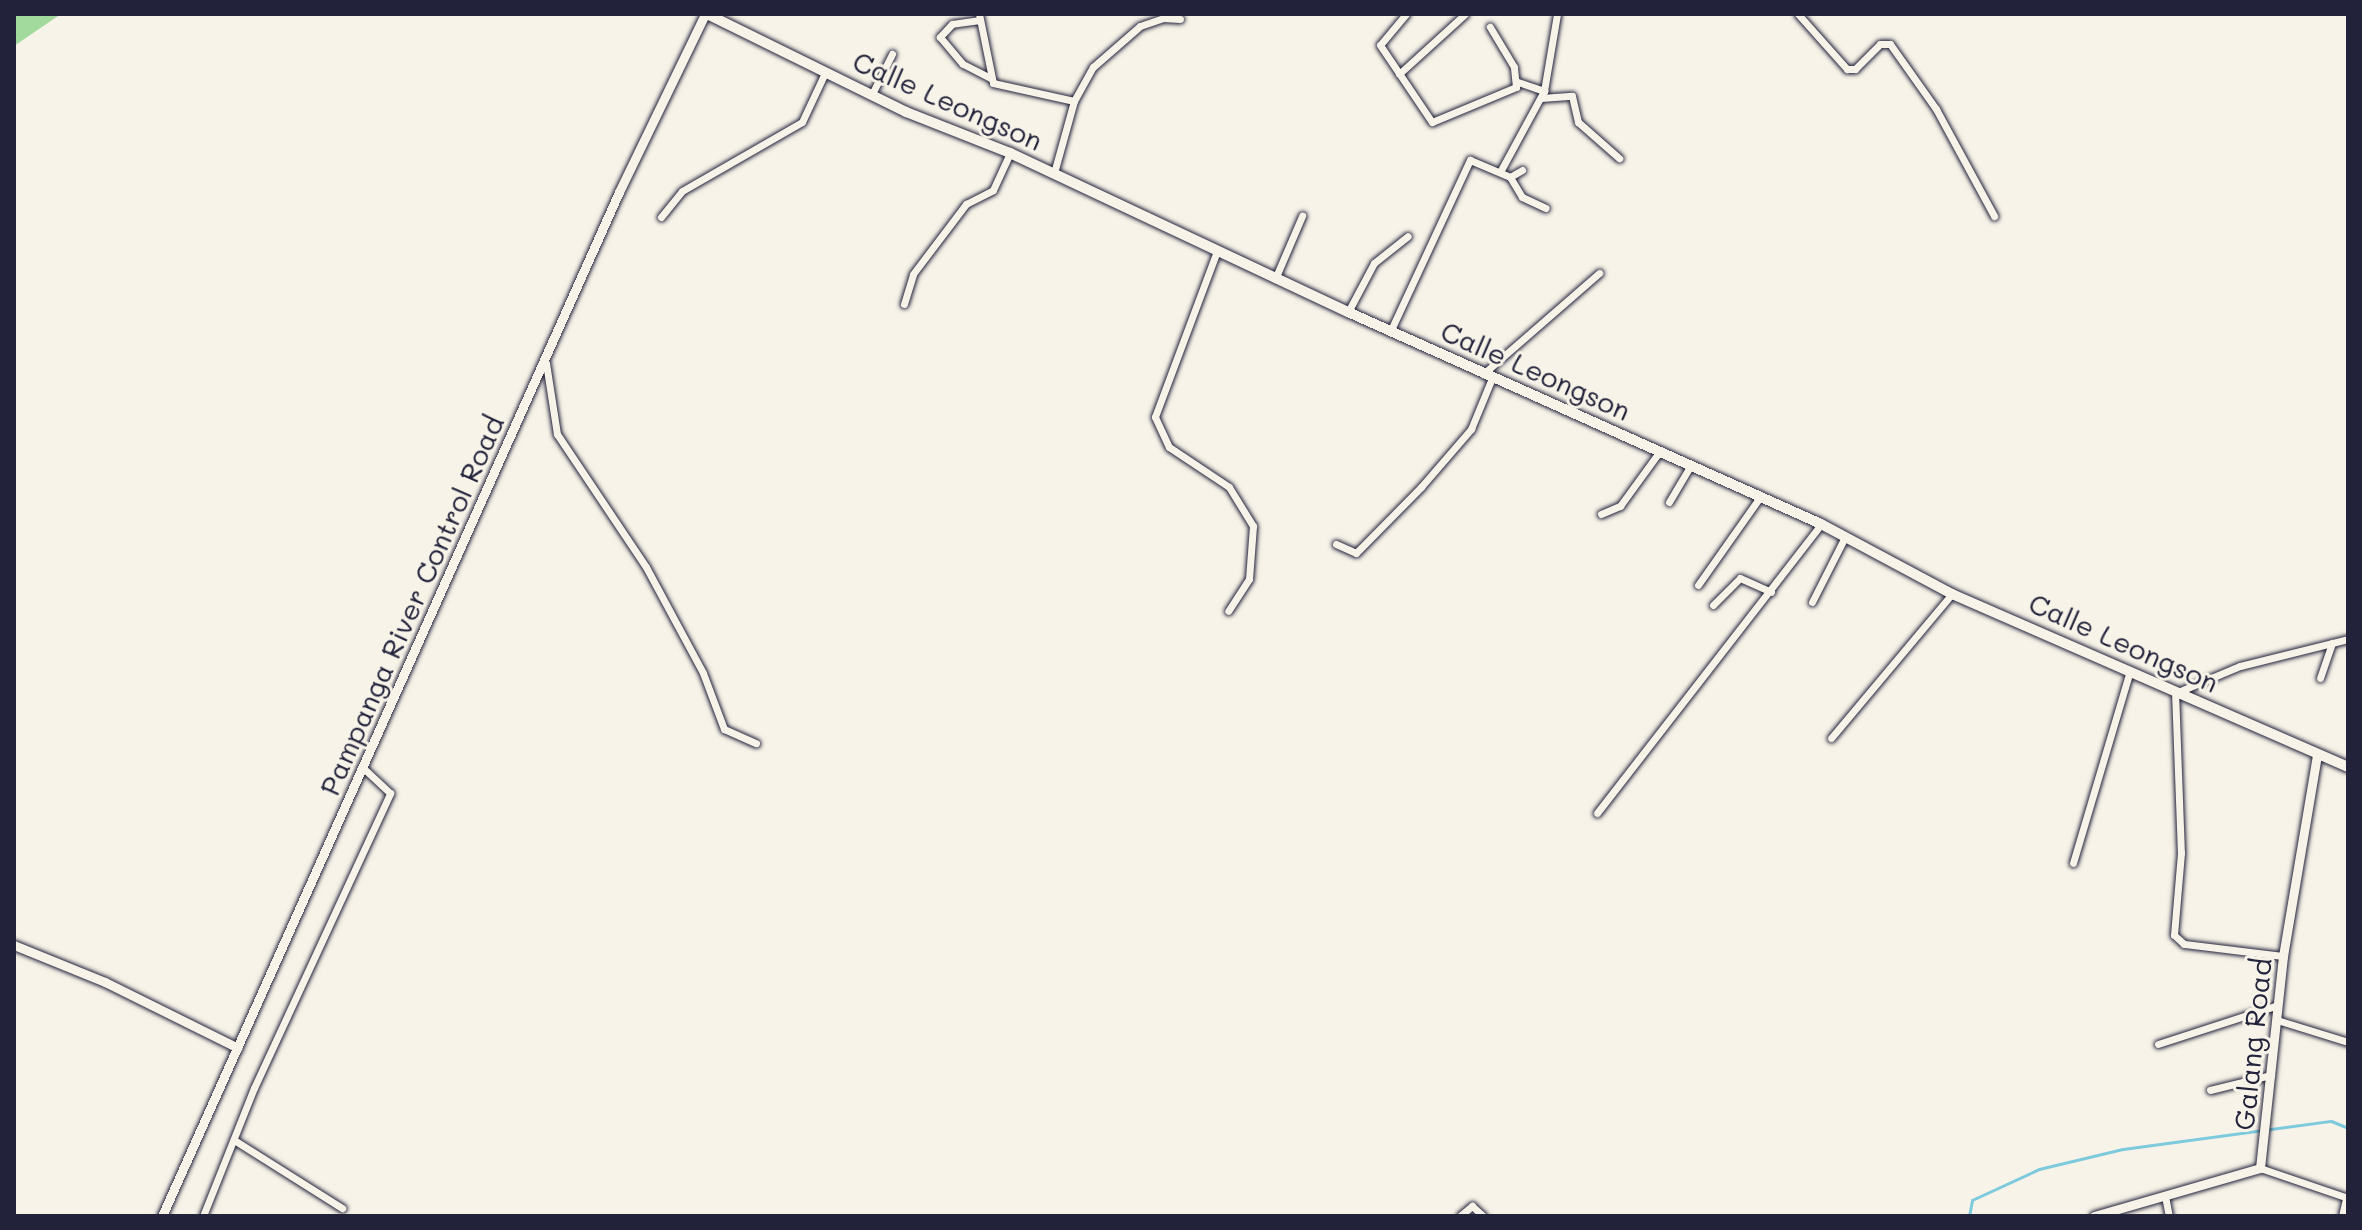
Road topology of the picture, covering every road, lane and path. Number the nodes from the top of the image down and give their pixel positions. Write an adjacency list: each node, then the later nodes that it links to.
1 (706, 14): 10 (main road, Calle Leongson); 34 (street, Pampanga River Control Road)
2 (1406, 14): 11 (street)
3 (1465, 14): 11 (street)
4 (1557, 14): 15 (street)
5 (1798, 14): 25 (street)
6 (979, 17): 12 (street); 12 (street)
7 (1180, 19): 16 (street)
8 (1490, 27): 13 (street)
9 (892, 54): 14 (street)
10 (825, 73): 14 (main road, Calle Leongson); 26 (street)
11 (1399, 74): 13 (street)
12 (991, 78): 16 (street)
13 (1518, 82): 15 (street)
14 (872, 94): 17 (main road, Calle Leongson)
15 (1542, 94): 18 (street); 20 (street)
16 (1074, 101): 21 (street)
17 (1010, 153): 21 (main road, Calle Leongson); 31 (street)
18 (1619, 158)
19 (1522, 170): 22 (street)
20 (1500, 172): 22 (street); 33 (street)
21 (1054, 173): 28 (main road, Calle Leongson)
22 (1510, 177): 23 (street)
23 (1546, 208)
24 (1302, 216): 30 (street)
25 (1994, 216)
26 (661, 217)
27 (1408, 236): 32 (street)
28 (1217, 251): 30 (main road, Calle Leongson); 49 (street)
29 (1599, 273): 35 (street)
30 (1275, 279): 32 (main road, Calle Leongson)
31 (904, 304)
32 (1348, 312): 33 (main road, Calle Leongson)
33 (1390, 332): 35 (main road, Calle Leongson)
34 (546, 363): 56 (street); 59 (street, Pampanga River Control Road)
35 (1488, 376): 36 (main road, Calle Leongson); 43 (street)
36 (1660, 451): 37 (main road, Calle Leongson); 40 (street)
37 (1691, 465): 38 (main road, Calle Leongson); 39 (street)
38 (1760, 497): 41 (main road, Calle Leongson); 44 (street)
39 (1669, 502)
40 (1601, 514)
41 (1821, 524): 42 (main road, Calle Leongson); 45 (street)
42 (1845, 537): 46 (main road, Calle Leongson); 47 (street)
43 (1336, 544)
44 (1698, 585)
45 (1771, 592): 48 (street); 60 (street)
46 (1952, 594): 52 (main road, Calle Leongson); 55 (street)
47 (1812, 602)
48 (1713, 605)
49 (1228, 611)
50 (2348, 639): 51 (street)
51 (2332, 643): 53 (street); 54 (street)
52 (2130, 670): 54 (main road, Calle Leongson); 61 (street)
53 (2320, 678)
54 (2176, 691): 57 (main road, Calle Leongson); 63 (street)
55 (1831, 738)
56 (756, 743)
57 (2317, 754): 58 (main road, Calle Leongson); 63 (street, Galang Road)
58 (2348, 767)
59 (363, 768): 68 (street, Pampanga River Control Road); 71 (street)
60 (1597, 813)
61 (2073, 863)
62 (14, 945): 68 (street)
63 (2283, 956): 64 (street, Galang Road)
64 (2278, 1005): 65 (street, Galang Road); 67 (street)
65 (2277, 1020): 66 (street); 69 (street, Galang Road)
66 (2348, 1042)
67 (2158, 1044)
68 (238, 1048): 76 (street, Pampanga River Control Road)
69 (2271, 1075): 70 (street); 72 (street, Galang Road)
70 (2210, 1090)
71 (234, 1140): 75 (street); 77 (street)
72 (2261, 1165): 73 (street, Galang Road); 74 (street)
73 (2165, 1196): 80 (street, Galang Road); 81 (street)
74 (2347, 1198): 82 (street)
75 (342, 1208)
76 (162, 1216)
77 (203, 1216)
78 (1460, 1216): 79 (street)
79 (1483, 1216)
80 (2094, 1216)
81 (2169, 1216)
82 (2342, 1216)

